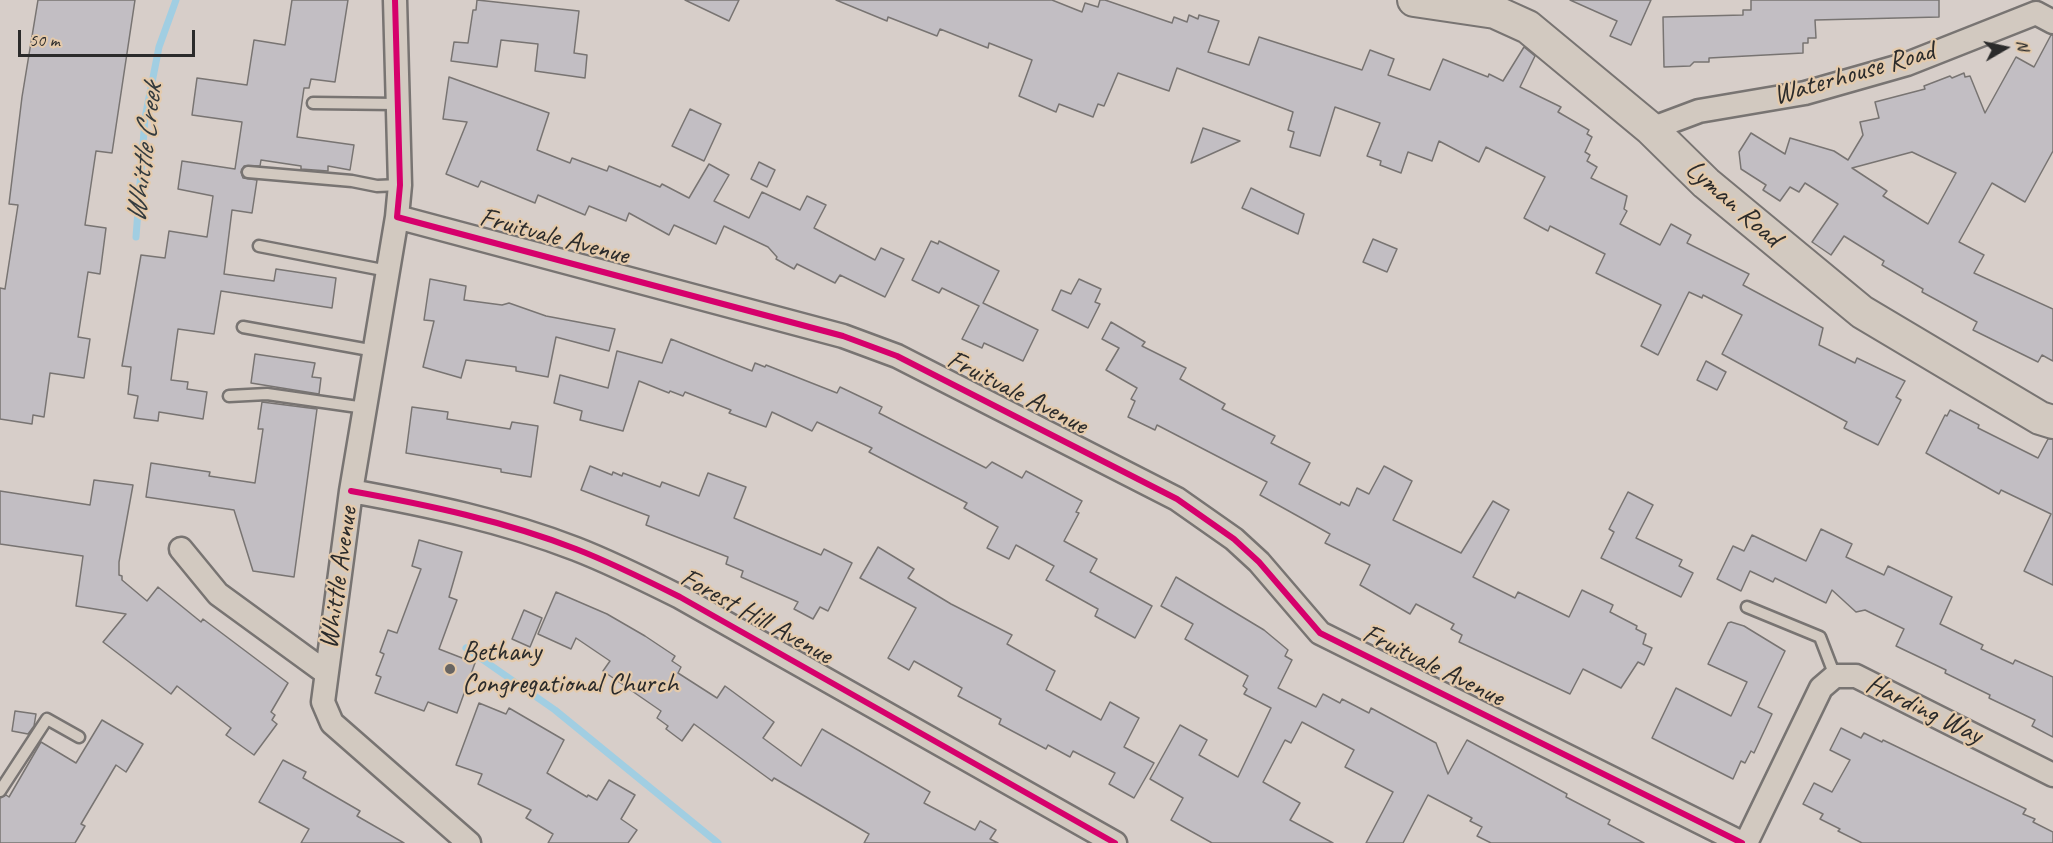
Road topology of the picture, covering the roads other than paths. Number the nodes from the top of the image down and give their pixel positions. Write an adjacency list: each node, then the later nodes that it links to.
1 (395, 0): 5 (street)
2 (1414, 0): 6 (street, Lyman Road)
3 (2046, 12): 6 (street, Waterhouse Road)
4 (313, 103): 5 (lane)
5 (396, 104): 8 (street)
6 (1651, 129): 16 (street, Lyman Road)
7 (248, 172): 8 (lane)
8 (400, 185): 9 (street)
9 (397, 217): 11 (street, Whittle Avenue); 27 (street, Fruitvale Avenue)
10 (259, 246): 11 (lane)
11 (388, 271): 13 (street, Whittle Avenue)
12 (243, 327): 13 (lane)
13 (375, 351): 15 (street, Whittle Avenue)
14 (229, 396): 15 (lane)
15 (365, 408): 17 (street, Whittle Avenue)
16 (2053, 422)
17 (351, 491): 20 (street, Whittle Avenue); 26 (street, Forest Hill Avenue)
18 (182, 549): 20 (street)
19 (1747, 607): 21 (lane)
20 (325, 672): 25 (street, Whittle Avenue)
21 (1835, 676): 23 (street, Harding Way); 27 (street, Harding Way)
22 (79, 737): 24 (lane)
23 (2053, 775)
24 (0, 790)
25 (470, 843)
26 (1115, 843)
27 (1744, 843)

